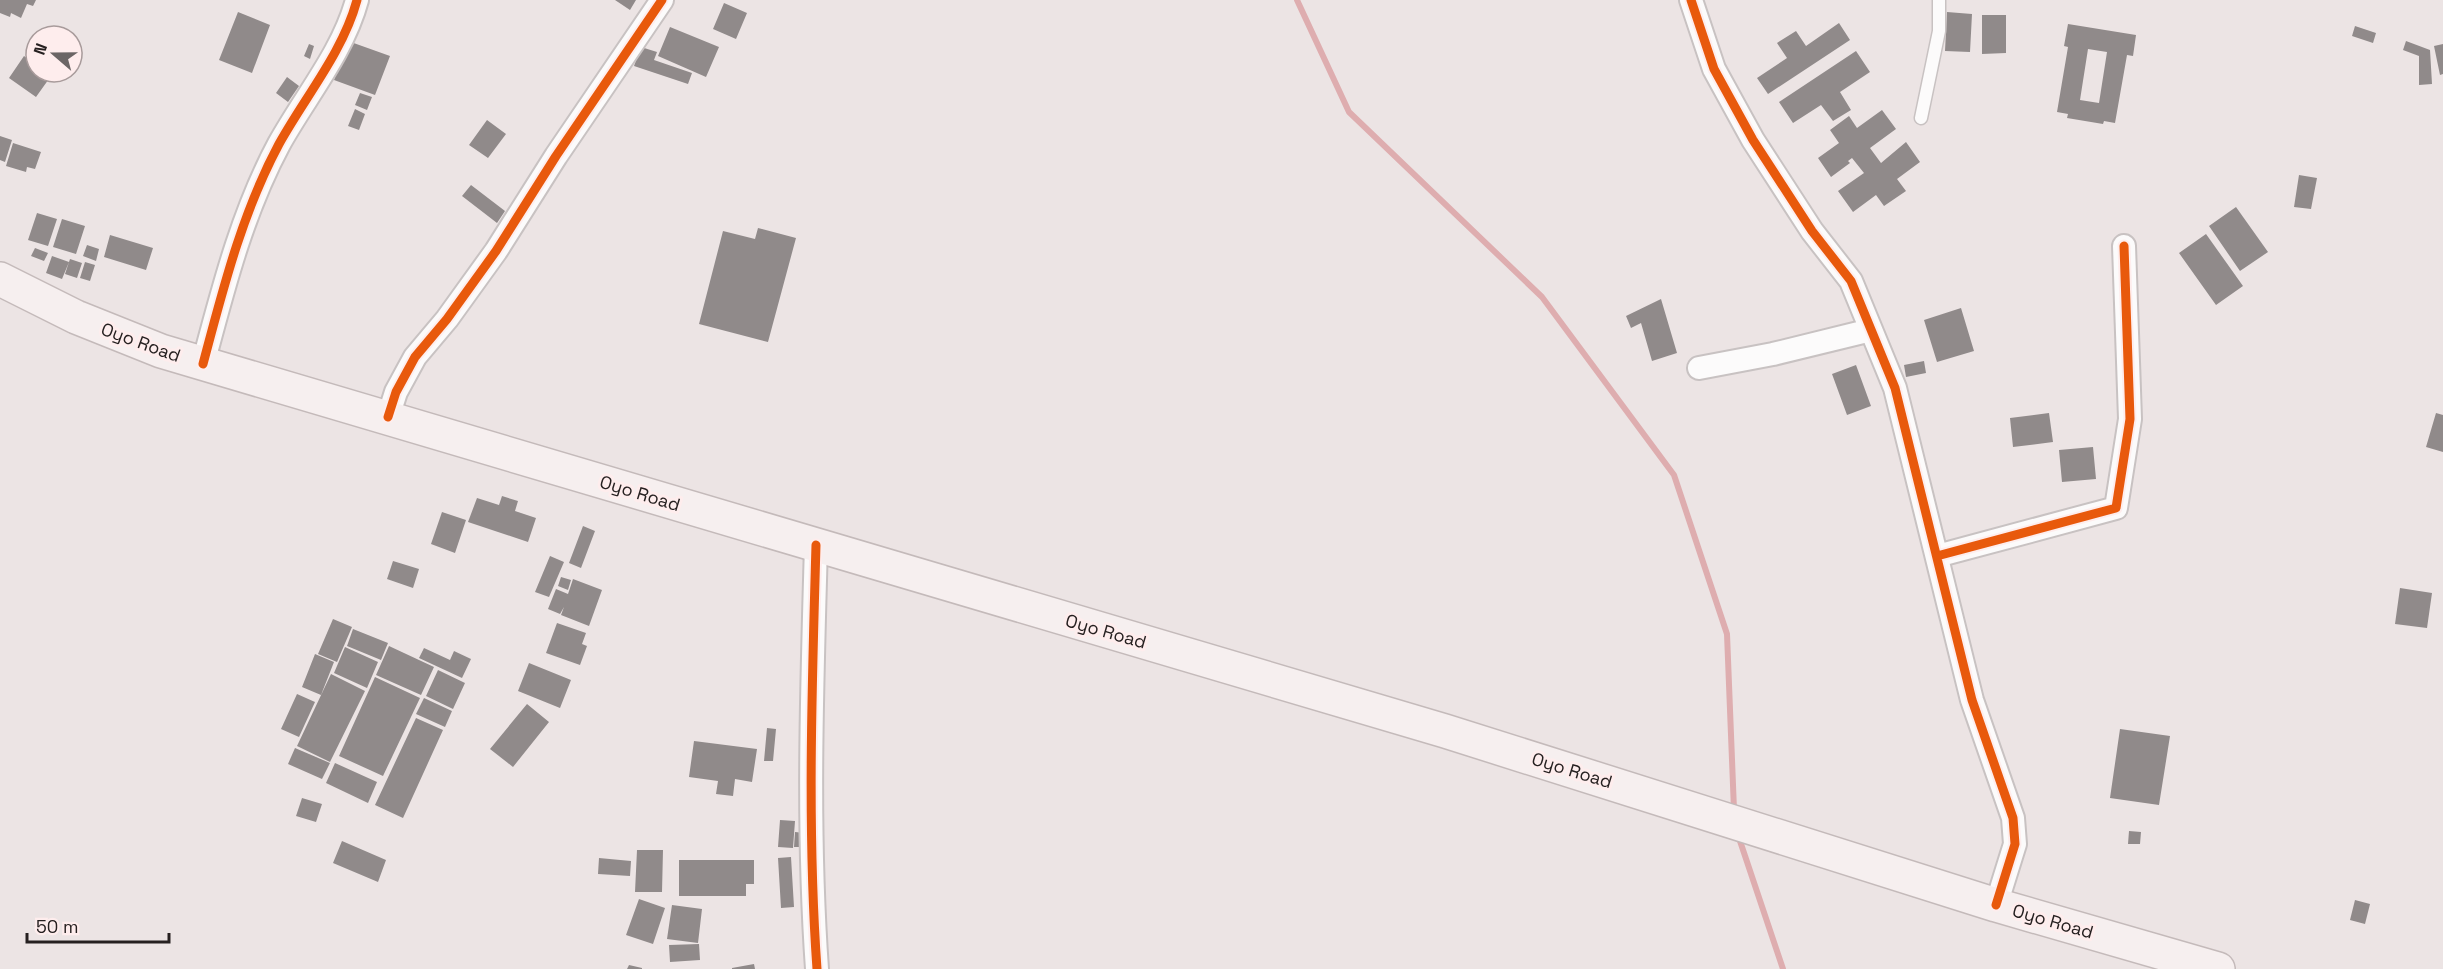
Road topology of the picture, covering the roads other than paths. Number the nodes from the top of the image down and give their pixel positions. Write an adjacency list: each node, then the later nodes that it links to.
1 (357, 0): 9 (street)
2 (662, 0): 11 (street)
3 (1691, 0): 8 (street)
4 (1939, 0): 5 (lane)
5 (1921, 118)
6 (2124, 246): 13 (street)
7 (0, 279): 9 (highway, Oyo Road)
8 (1871, 330): 10 (street); 13 (street)
9 (203, 364): 11 (highway, Oyo Road)
10 (1700, 368)
11 (388, 417): 12 (highway, Oyo Road)
12 (816, 545): 14 (highway, Oyo Road); 15 (street)
13 (1936, 556): 14 (street)
14 (1996, 905): 16 (highway, Oyo Road)
15 (817, 969)
16 (2218, 969)

